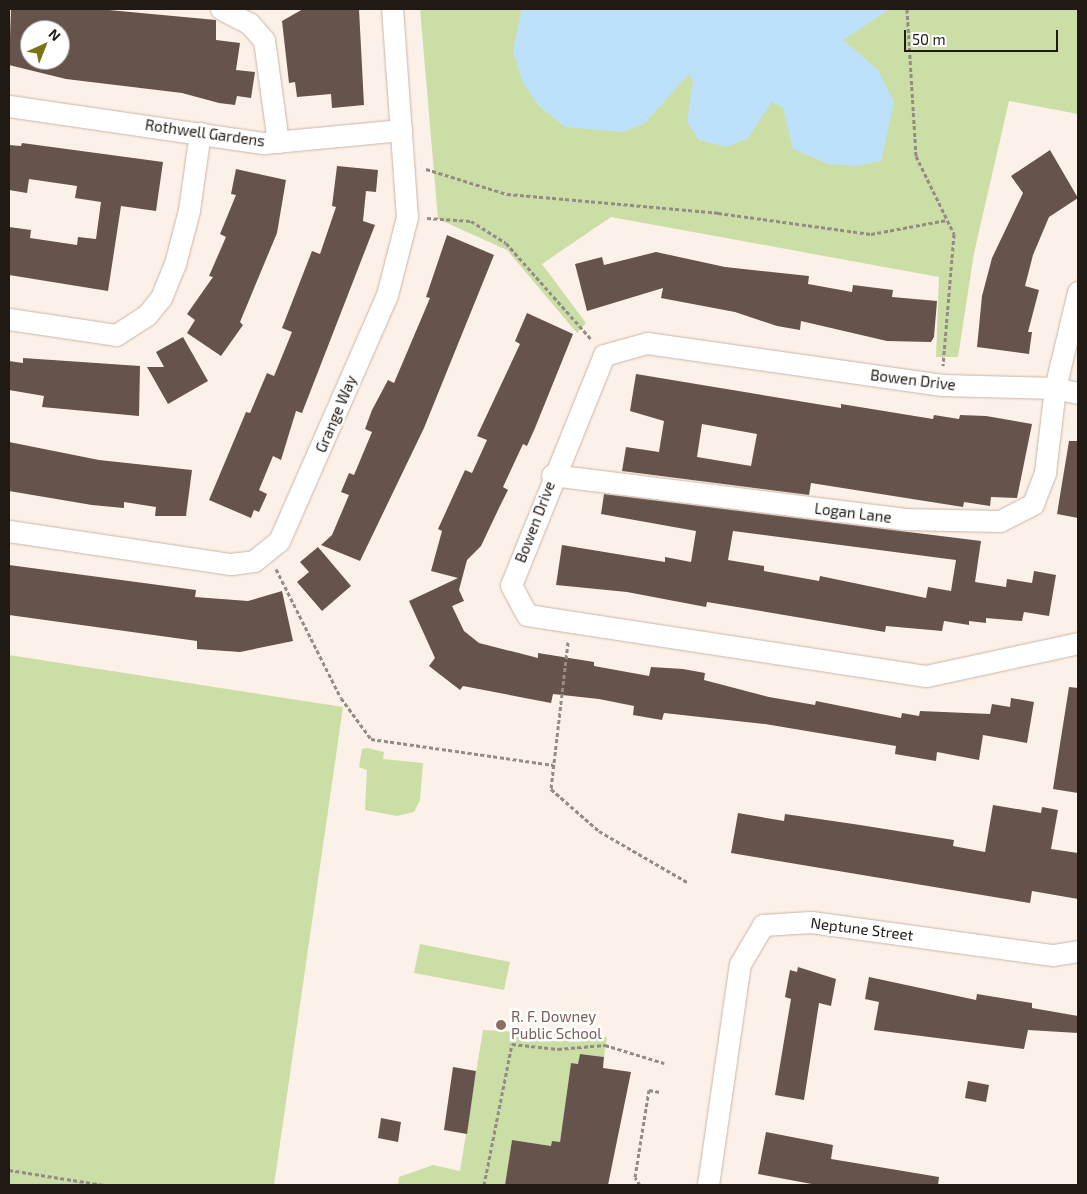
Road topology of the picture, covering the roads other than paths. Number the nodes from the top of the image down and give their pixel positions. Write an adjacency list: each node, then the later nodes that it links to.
1 (221, 9): 6 (street)
2 (392, 9): 4 (street, Grange Way)
3 (9, 106): 5 (street, Rothwell Gardens)
4 (401, 130): 6 (street, Rothwell Gardens); 12 (street, Grange Way)
5 (200, 133): 6 (street, Rothwell Gardens); 8 (street)
6 (278, 142)
7 (1078, 292): 9 (street, Logan Lane)
8 (9, 319)
9 (1055, 388): 10 (street, Bowen Drive); 11 (street, Bowen Drive); 11 (street, Logan Lane)
10 (1078, 393)
11 (552, 475): 13 (street, Bowen Drive)
12 (9, 531)
13 (1078, 643)
14 (1078, 951): 15 (street, Neptune Street)
15 (708, 1185)

